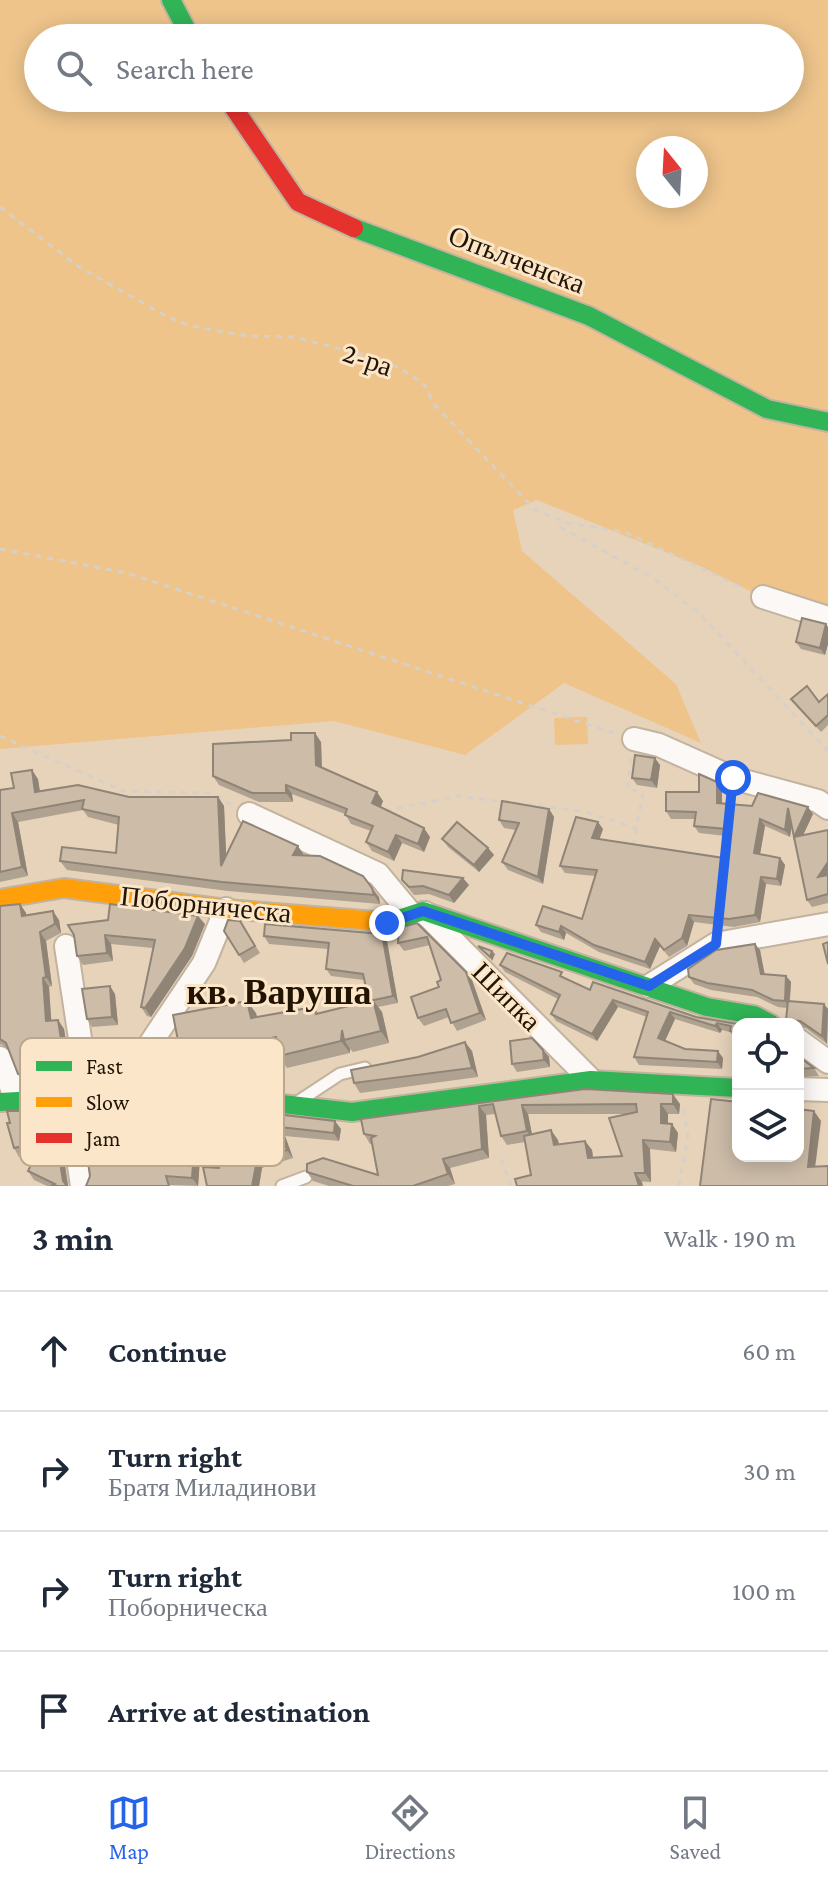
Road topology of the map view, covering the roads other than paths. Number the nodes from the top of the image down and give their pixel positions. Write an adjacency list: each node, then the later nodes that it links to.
1 (171, 0): 2 (street)
2 (184, 24)
3 (237, 112): 4 (street, Опълченска)
4 (828, 422)
5 (763, 597): 6 (street)
6 (828, 618)
7 (634, 739): 8 (street)
8 (828, 808)
9 (249, 814): 12 (street)
10 (0, 899): 11 (street, Поборническа)
11 (226, 909): 12 (street, Поборническа); 18 (street)
12 (417, 913): 15 (street, Поборническа); 23 (street, Шипка)
13 (828, 924): 15 (street)
14 (66, 946): 17 (street)
15 (649, 986): 16 (street, Поборническа)
16 (760, 1018)
17 (74, 1038)
18 (154, 1038)
19 (804, 1044): 21 (street)
20 (0, 1058): 27 (street)
21 (828, 1062)
22 (379, 1065): 29 (lane)
23 (591, 1080): 24 (street); 29 (street)
24 (732, 1088)
25 (804, 1089): 26 (street)
26 (828, 1090)
27 (8, 1100)
28 (284, 1104): 29 (street)
29 (293, 1105)
30 (81, 1166): 32 (street)
31 (306, 1177): 33 (lane)
32 (82, 1186)
33 (282, 1186)

